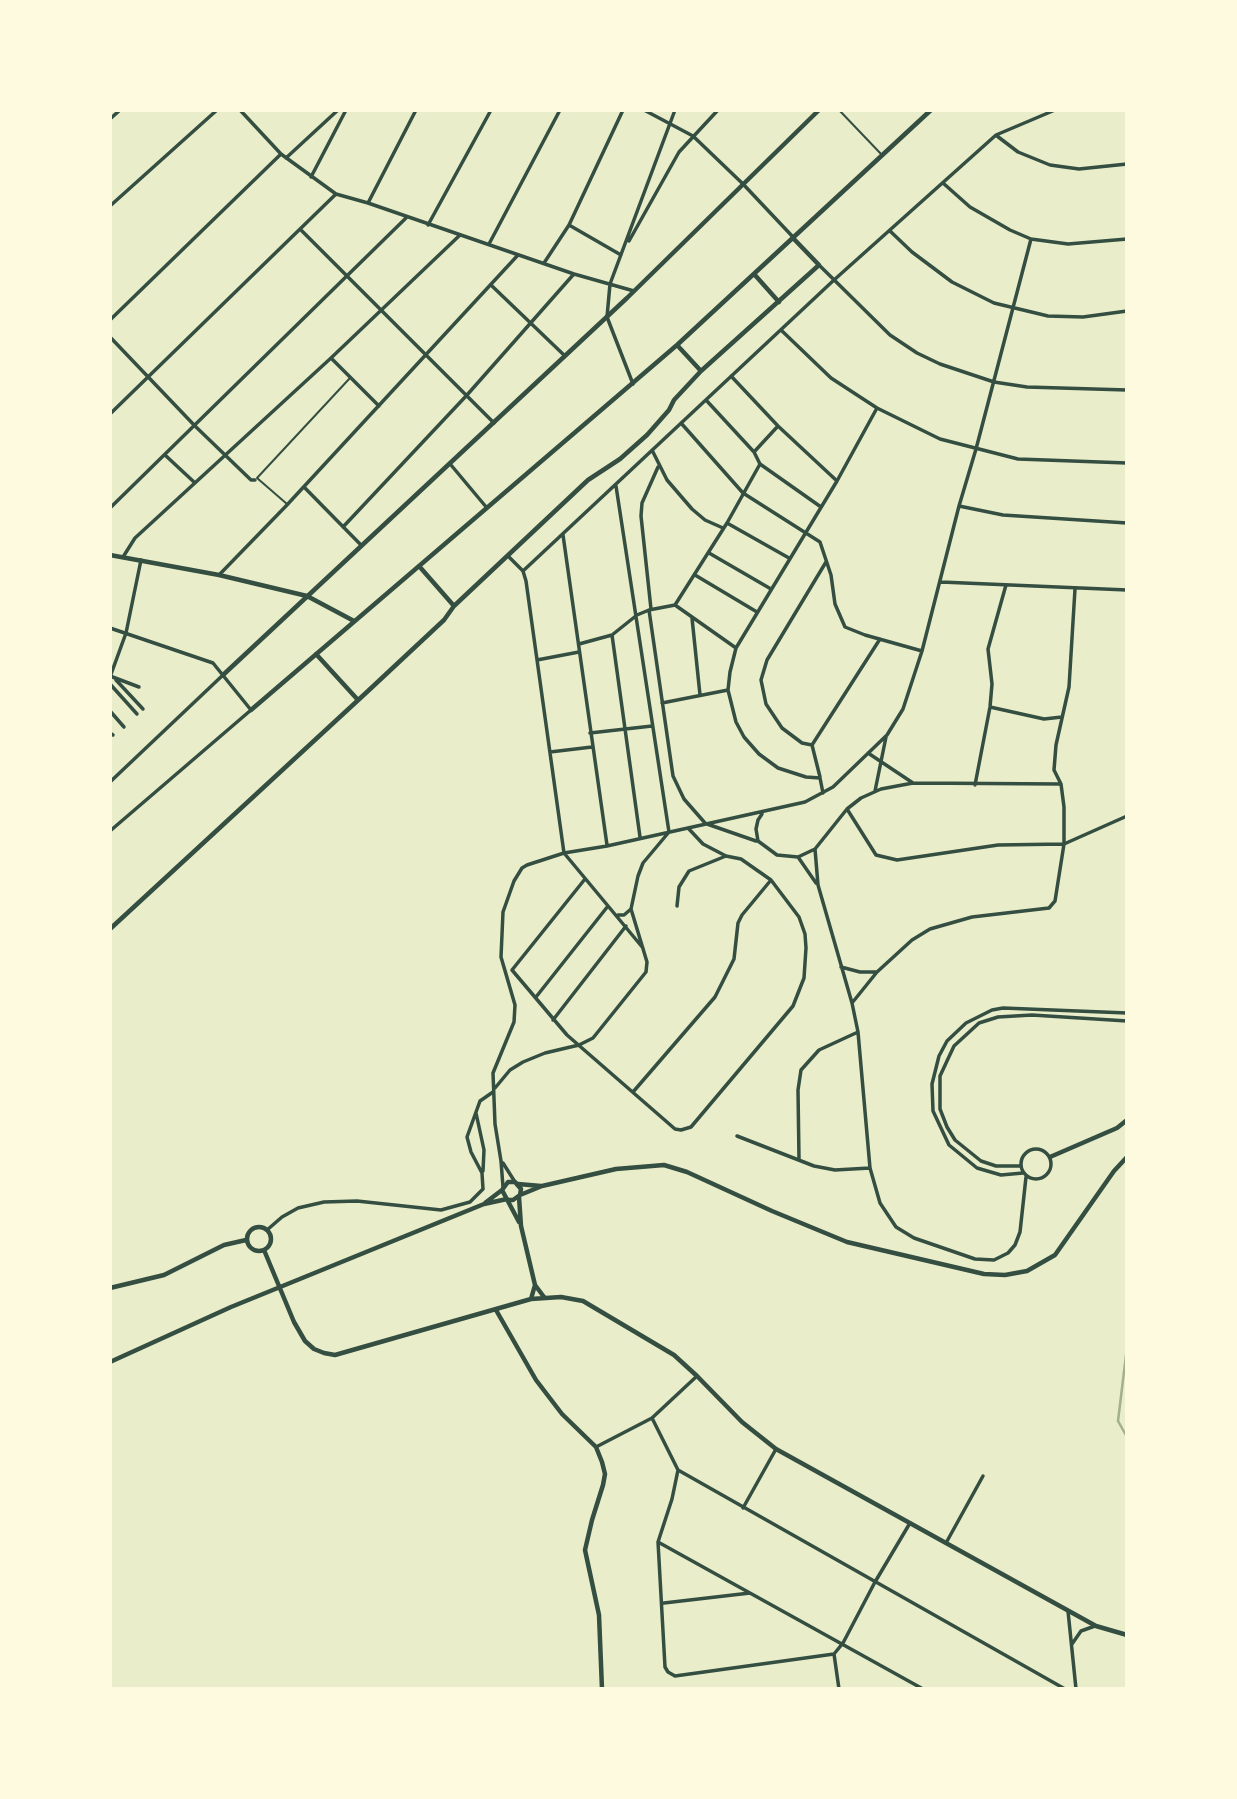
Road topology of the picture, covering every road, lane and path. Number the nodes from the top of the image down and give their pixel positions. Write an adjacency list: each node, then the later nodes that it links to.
1 (120, 110): 17 (street)
2 (217, 110): 30 (street)
3 (240, 110): 21 (street)
4 (338, 110): 23 (street)
5 (346, 110): 25 (street)
6 (416, 110): 29 (street)
7 (491, 110): 32 (street)
8 (560, 110): 40 (street)
9 (623, 110): 33 (street)
10 (644, 110): 18 (street)
11 (675, 110): 18 (street)
12 (718, 110): 20 (street)
13 (819, 110): 27 (street)
14 (839, 110): 22 (lane)
15 (1055, 110): 19 (street)
16 (928, 111): 22 (street)
17 (110, 119)
18 (669, 124): 20 (street); 41 (street)
19 (996, 135): 24 (street); 26 (street)
20 (693, 136): 27 (street); 41 (street)
21 (281, 154): 23 (street); 57 (street)
22 (883, 155): 37 (street)
23 (286, 158): 25 (street)
24 (1127, 164)
25 (311, 177): 28 (street)
26 (943, 183): 35 (street); 38 (street)
27 (743, 184): 37 (street); 51 (street)
28 (336, 194): 29 (street); 34 (street)
29 (368, 203): 31 (street)
30 (110, 206)
31 (406, 217): 32 (street); 47 (street)
32 (428, 225): 36 (street)
33 (569, 225): 41 (street); 43 (street)
34 (302, 230): 47 (street); 67 (street)
35 (890, 231): 48 (street); 53 (street)
36 (460, 235): 40 (street); 54 (street)
37 (793, 238): 44 (street); 46 (street)
38 (1031, 239): 39 (street); 53 (street)
39 (1127, 239)
40 (489, 244): 42 (street)
41 (622, 253): 49 (street)
42 (518, 254): 43 (street); 50 (street)
43 (544, 263): 45 (street)
44 (819, 265): 48 (street); 52 (street)
45 (574, 274): 49 (street); 58 (street)
46 (754, 274): 52 (street); 61 (street)
47 (347, 277): 54 (street); 79 (street)
48 (834, 280): 59 (street); 69 (street)
49 (610, 284): 51 (street); 56 (street)
50 (492, 286): 58 (street); 62 (street)
51 (634, 291): 56 (street)
52 (779, 302): 65 (street)
53 (1013, 309): 55 (street); 69 (street)
54 (380, 311): 62 (street); 64 (street)
55 (1127, 311)
56 (607, 317): 63 (street); 70 (street)
57 (110, 320)
58 (529, 322): 63 (street); 72 (street)
59 (781, 330): 66 (street); 75 (street)
60 (110, 337): 67 (street)
61 (677, 345): 65 (street); 70 (street)
62 (425, 356): 72 (street); 74 (street)
63 (565, 356): 77 (street)
64 (331, 358): 68 (street); 85 (street)
65 (701, 371): 110 (street)
66 (731, 376): 73 (street); 80 (street)
67 (149, 377): 76 (street); 79 (street)
68 (350, 377): 74 (street); 90 (lane)
69 (994, 382): 71 (street); 81 (street)
70 (633, 384): 100 (street)
71 (1127, 390)
72 (467, 395): 77 (street); 103 (street)
73 (706, 400): 78 (street); 83 (street)
74 (380, 406): 94 (street)
75 (877, 408): 81 (street); 91 (street)
76 (110, 414)
77 (494, 423): 88 (street)
78 (681, 423): 82 (street); 95 (street)
79 (195, 426): 84 (street); 85 (street)
80 (778, 426): 83 (street); 91 (street)
81 (976, 449): 86 (street); 97 (street)
82 (652, 450): 89 (street); 93 (street)
83 (754, 452): 87 (street)
84 (165, 454): 92 (street); 99 (street)
85 (225, 455): 90 (street); 92 (street)
86 (1127, 463)
87 (760, 464): 95 (street); 98 (street)
88 (451, 465): 100 (street); 107 (street)
89 (658, 467): 104 (street); 127 (street)
90 (256, 479): 96 (lane)
91 (837, 481): 98 (street)
92 (194, 483): 111 (street)
93 (616, 486): 106 (street); 129 (street)
94 (303, 487): 96 (street); 103 (street)
95 (743, 493): 101 (street); 105 (street)
96 (287, 504): 117 (street)
97 (959, 506): 102 (street); 119 (street)
98 (821, 507): 105 (street)
99 (110, 508)
100 (487, 508): 115 (street)
101 (727, 523): 104 (street); 112 (street)
102 (1127, 523)
103 (344, 527): 107 (street)
104 (723, 528): 108 (street)
105 (805, 531): 112 (street); 114 (street)
106 (563, 535): 116 (street); 136 (street)
107 (362, 546): 124 (street)
108 (709, 552): 118 (street); 121 (street)
109 (110, 555): 111 (street)
110 (507, 555): 116 (street); 126 (street)
111 (122, 558): 113 (street)
112 (789, 558): 121 (street)
113 (141, 560): 117 (street); 133 (street)
114 (826, 562): 135 (street); 162 (street)
115 (419, 566): 126 (street); 131 (street)
116 (523, 571): 141 (street)
117 (219, 575): 124 (street)
118 (695, 575): 125 (street); 128 (street)
119 (941, 582): 120 (street); 138 (street)
120 (1006, 585): 122 (street); 151 (street)
121 (771, 589): 128 (street)
122 (1075, 589): 123 (street); 156 (street)
123 (1127, 590)
124 (307, 596): 131 (street); 142 (street)
125 (676, 605): 127 (street); 130 (street)
126 (454, 606): 149 (street)
127 (650, 610): 129 (street); 150 (street)
128 (757, 612): 137 (street)
129 (637, 615): 134 (street); 157 (street)
130 (692, 618): 137 (street); 148 (street)
131 (355, 621): 140 (street)
132 (110, 628): 133 (street)
133 (126, 633): 142 (street); 143 (street)
134 (612, 635): 136 (street); 159 (street)
135 (880, 639): 138 (street); 162 (street)
136 (578, 644): 139 (street)
137 (736, 648): 147 (street)
138 (922, 651): 161 (street)
139 (579, 652): 141 (street); 160 (street)
140 (316, 654): 149 (street); 153 (street)
141 (536, 660): 164 (street)
142 (223, 675): 153 (street); 168 (street)
143 (110, 676): 144 (street)
144 (116, 680): 146 (street); 152 (street)
145 (110, 684): 155 (street)
146 (139, 687)
147 (728, 690): 148 (street); 167 (street)
148 (700, 695): 150 (street)
149 (358, 701): 197 (street)
150 (662, 703): 177 (street)
151 (990, 707): 156 (street); 170 (street)
152 (143, 709)
153 (251, 710): 179 (street)
154 (110, 711): 158 (street)
155 (137, 714)
156 (1062, 717): 171 (street)
157 (652, 726): 159 (street); 180 (street)
158 (124, 727)
159 (625, 729): 160 (street); 181 (street)
160 (590, 733): 163 (street)
161 (887, 735): 165 (street); 166 (street)
162 (812, 745): 167 (street)
163 (592, 747): 164 (street); 184 (street)
164 (550, 752): 186 (street)
165 (868, 753): 166 (street); 173 (street)
166 (880, 760): 169 (street); 172 (street)
167 (820, 778): 173 (street)
168 (110, 782)
169 (913, 783): 170 (street); 172 (street)
170 (975, 785): 171 (street)
171 (1061, 785): 183 (street)
172 (875, 791): 174 (street)
173 (823, 793): 175 (street)
174 (847, 809): 183 (street); 185 (street)
175 (763, 813): 177 (street); 182 (street)
176 (1127, 816): 183 (street)
177 (705, 824): 178 (street); 182 (street)
178 (688, 828): 180 (street); 187 (street)
179 (110, 831)
180 (669, 832): 181 (street); 194 (street)
181 (640, 838): 184 (street)
182 (758, 841): 188 (street)
183 (1064, 844): 201 (street)
184 (607, 845): 186 (street)
185 (815, 849): 188 (street); 191 (street)
186 (564, 853): 189 (street); 202 (street)
187 (726, 856): 190 (street); 193 (street)
188 (798, 857): 191 (street)
189 (585, 879): 192 (street); 200 (street)
190 (771, 880): 219 (street); 219 (street)
191 (818, 885): 199 (street)
192 (608, 906): 195 (street); 203 (street)
193 (677, 906)
194 (631, 909): 195 (street); 198 (street)
195 (616, 915): 196 (street)
196 (626, 926): 198 (street); 209 (street)
197 (110, 929)
198 (644, 949): 214 (street)
199 (841, 967): 201 (street); 204 (street)
200 (512, 970): 202 (street); 203 (street)
201 (877, 972): 204 (street)
202 (507, 974): 218 (street)
203 (536, 997): 209 (street)
204 (852, 1003): 212 (street)
205 (1049, 1009): 206 (street); 207 (street); 208 (street)
206 (1127, 1013)
207 (1048, 1016): 210 (street); 211 (street)
208 (976, 1017): 211 (street); 213 (street)
209 (553, 1020): 214 (street)
210 (1127, 1021)
211 (979, 1024): 215 (street)
212 (858, 1032): 227 (street); 231 (street)
213 (947, 1041): 215 (street); 216 (street)
214 (579, 1045): 218 (street); 219 (street)
215 (954, 1046): 217 (street)
216 (933, 1074): 217 (street); 222 (street)
217 (940, 1076): 220 (street)
218 (494, 1091): 221 (street); 228 (street)
219 (633, 1091)
220 (940, 1109): 222 (street); 229 (street)
221 (476, 1111): 233 (street); 233 (street)
222 (933, 1111): 232 (street)
223 (1127, 1120): 225 (street)
224 (737, 1136): 227 (street)
225 (1050, 1157): 230 (street); 234 (street)
226 (1127, 1157): 236 (street)
227 (799, 1159): 231 (street)
228 (501, 1161): 235 (street); 237 (street)
229 (981, 1161): 230 (street); 232 (street)
230 (1020, 1166): 234 (street)
231 (870, 1168): 234 (street)
232 (977, 1168): 234 (street)
233 (482, 1173): 242 (street)
234 (1025, 1175)
235 (517, 1183): 236 (street); 237 (street); 238 (street)
236 (542, 1186): 238 (street)
237 (503, 1189): 239 (street); 240 (street)
238 (520, 1196): 239 (street); 241 (street)
239 (508, 1200): 240 (street); 241 (street)
240 (484, 1204): 250 (street)
241 (521, 1226): 245 (street)
242 (267, 1230): 243 (street); 244 (street)
243 (246, 1240): 244 (street); 246 (street)
244 (264, 1250): 249 (street)
245 (535, 1285): 247 (street); 248 (street)
246 (110, 1288)
247 (544, 1297): 248 (street); 251 (street)
248 (531, 1299): 249 (street)
249 (496, 1310): 253 (street)
250 (110, 1363)
251 (697, 1376): 252 (street); 254 (street)
252 (652, 1418): 253 (street); 255 (street)
253 (596, 1447): 270 (street)
254 (776, 1449): 257 (street); 258 (street)
255 (678, 1470): 257 (street); 259 (street)
256 (983, 1476): 260 (street)
257 (743, 1509): 261 (street)
258 (910, 1523): 260 (street); 261 (street)
259 (658, 1542): 262 (street); 263 (street)
260 (946, 1543): 264 (street)
261 (875, 1582): 267 (street); 273 (street)
262 (752, 1593): 263 (street); 267 (street)
263 (663, 1603): 269 (street)
264 (1068, 1609): 265 (street); 268 (street)
265 (1096, 1626): 266 (street); 268 (street)
266 (1127, 1636)
267 (843, 1643): 269 (street); 272 (street)
268 (1071, 1646): 274 (street)
269 (834, 1654): 271 (street)
270 (602, 1689)
271 (839, 1689)
272 (923, 1689)
273 (1065, 1689)
274 (1076, 1689)

